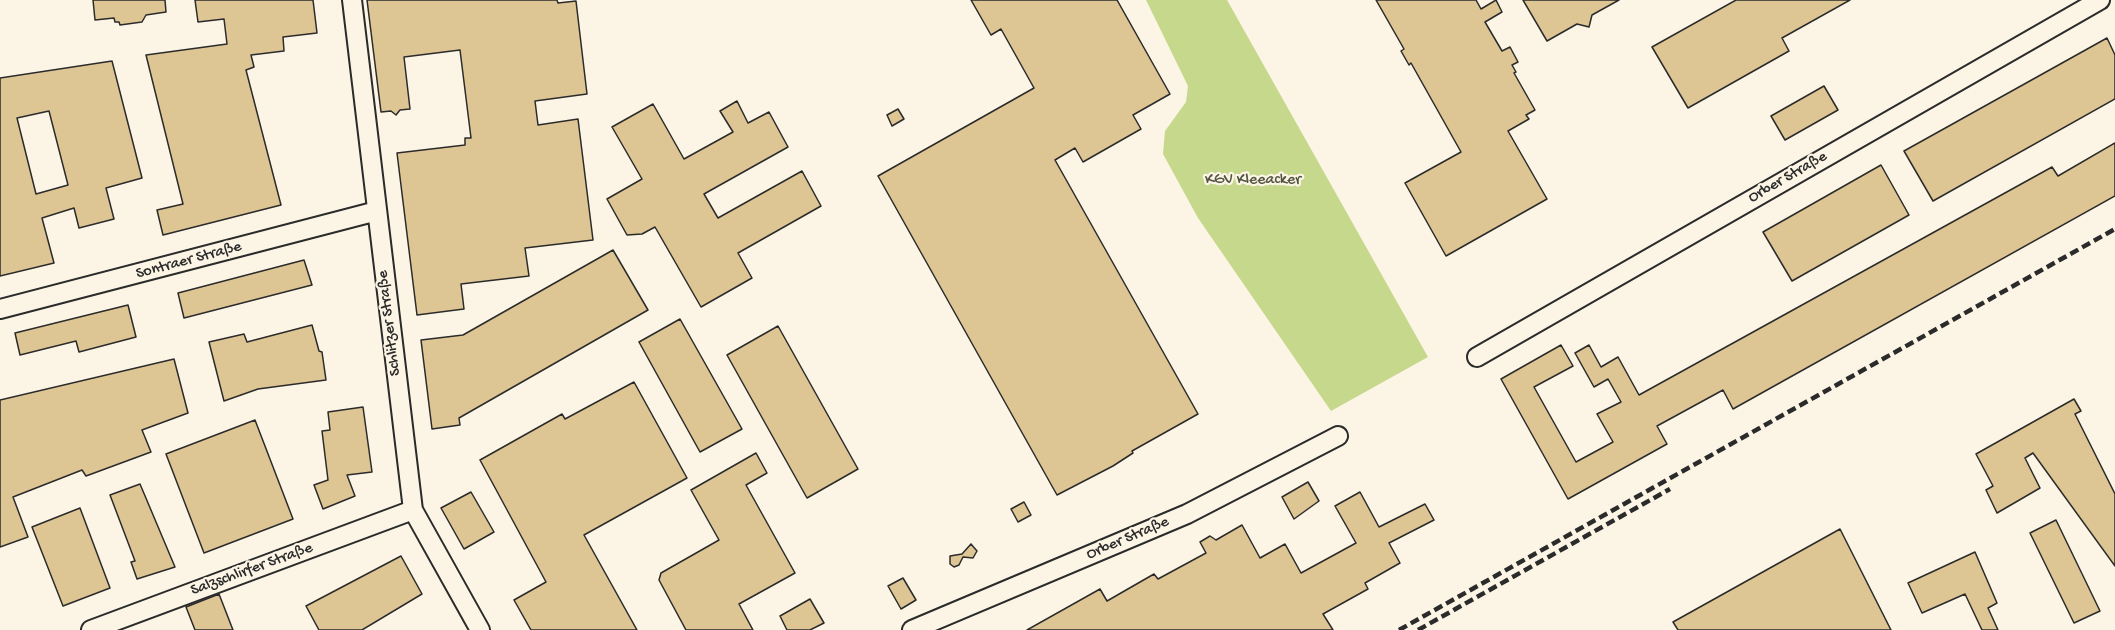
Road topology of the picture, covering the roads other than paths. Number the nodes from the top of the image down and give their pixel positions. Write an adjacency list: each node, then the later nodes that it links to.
1 (352, 0): 3 (street, Schlitzer Straße)
2 (2100, 0): 5 (street, Orber Straße)
3 (376, 211): 4 (street, Sontraer Straße); 7 (street, Schlitzer Straße)
4 (0, 309)
5 (1477, 357)
6 (1338, 436): 10 (street, Orber Straße)
7 (412, 510): 8 (street, Salzschlirfer Straße); 9 (street, Schlitzer Straße)
8 (91, 630)
9 (480, 630)
10 (912, 630)

